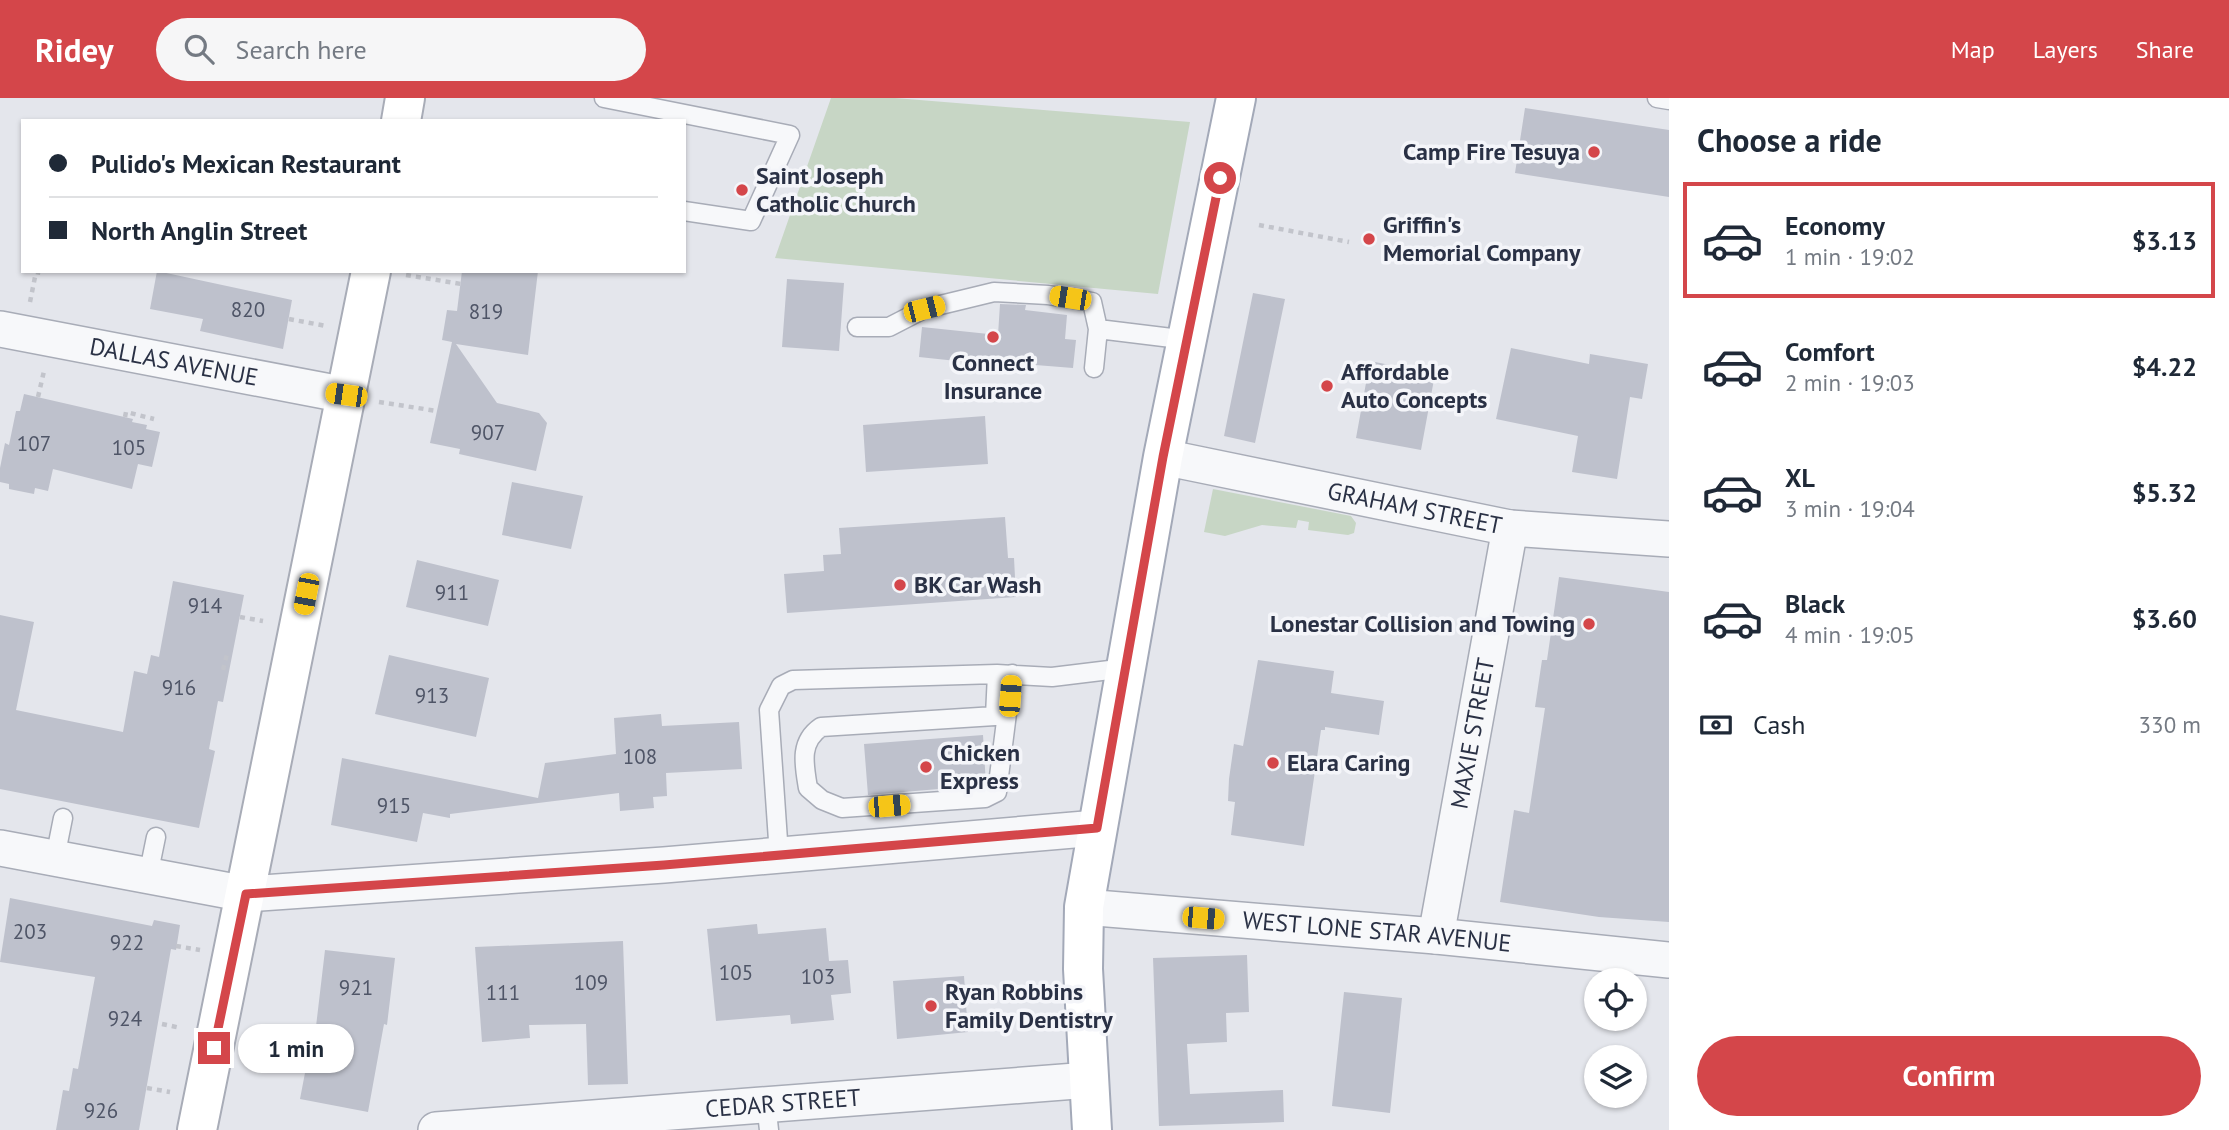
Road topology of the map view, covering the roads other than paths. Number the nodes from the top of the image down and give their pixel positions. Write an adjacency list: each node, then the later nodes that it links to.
1 (405, 98): 6 (main road)
2 (604, 98): 7 (lane)
3 (1236, 98): 12 (main road)
4 (1657, 98): 5 (lane)
5 (1669, 100)
6 (401, 119)
7 (686, 211)
8 (386, 273): 14 (main road)
9 (857, 327): 10 (lane)
10 (1098, 328): 12 (lane); 13 (lane)
11 (0, 329): 14 (street, DALLAS AVENUE)
12 (1188, 340): 15 (main road)
13 (1094, 368)
14 (361, 398): 27 (main road)
15 (1163, 457): 16 (street, GRAHAM STREET); 18 (main road)
16 (1510, 528): 17 (street, GRAHAM STREET); 29 (street, MAXIE STREET)
17 (1669, 539)
18 (1126, 668): 19 (lane); 21 (main road)
19 (1004, 674): 19 (lane); 24 (lane)
20 (64, 818): 25 (lane)
21 (1097, 828): 24 (street); 28 (main road)
22 (156, 837): 26 (lane)
23 (0, 848): 25 (street)
24 (779, 855): 27 (street)
25 (55, 858): 26 (street)
26 (148, 876): 27 (street)
27 (246, 894): 33 (main road)
28 (1084, 907): 29 (street, WEST LONE STAR AVENUE); 31 (main road)
29 (1436, 936): 30 (street, WEST LONE STAR AVENUE)
30 (1669, 960)
31 (1089, 1080): 32 (street, CEDAR STREET); 35 (main road)
32 (767, 1116): 34 (street, CEDAR STREET)
33 (197, 1130)
34 (436, 1130)
35 (1091, 1130)

